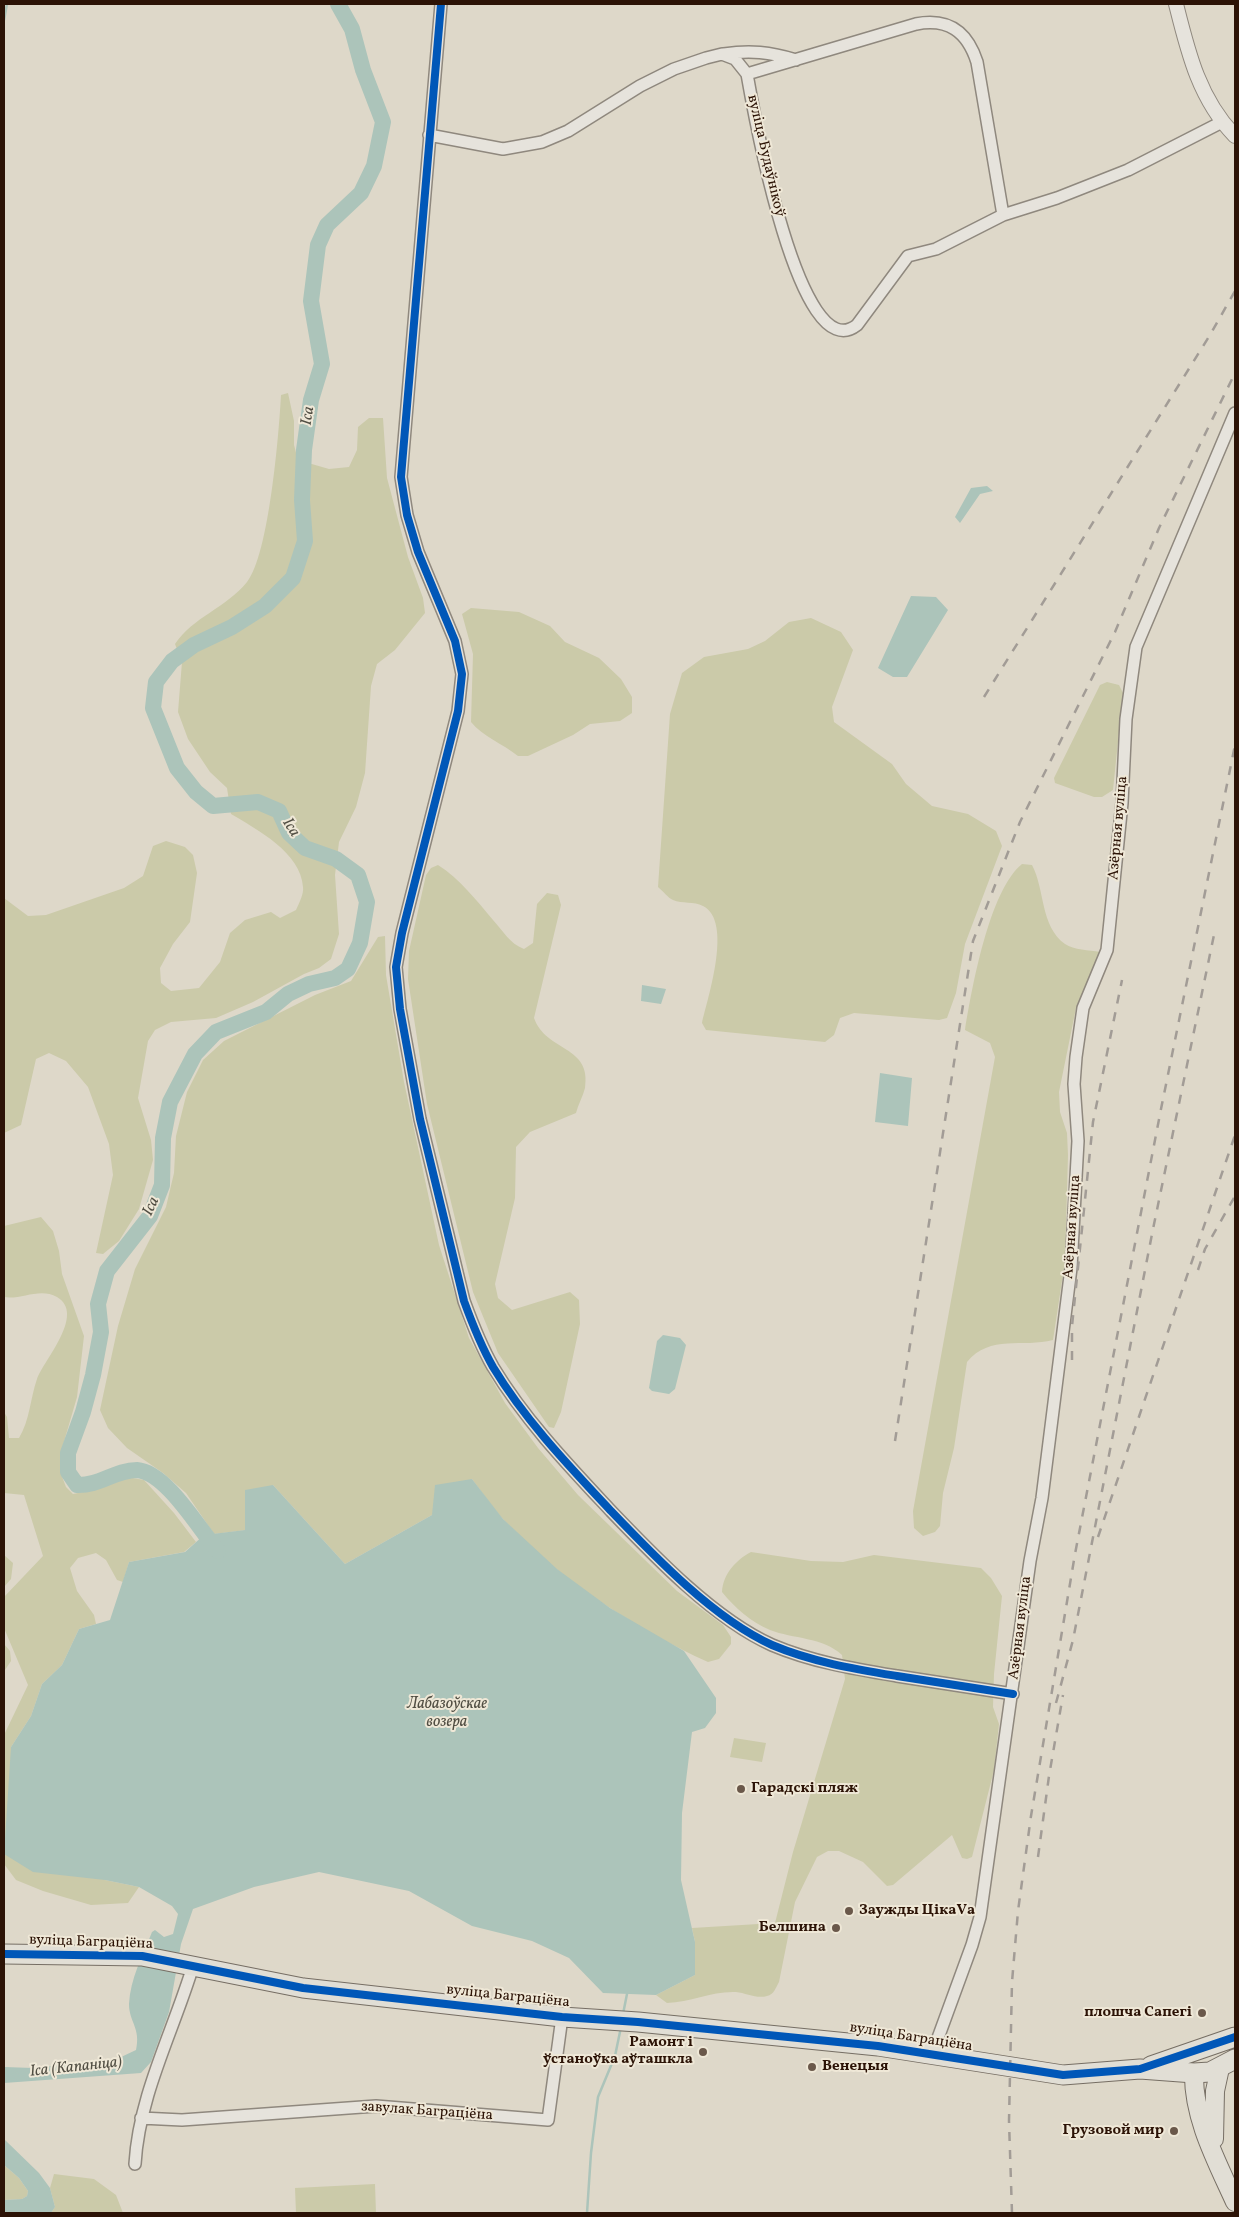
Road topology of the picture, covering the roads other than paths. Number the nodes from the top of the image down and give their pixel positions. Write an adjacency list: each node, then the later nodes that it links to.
1 (441, 4): 7 (street)
2 (1176, 4): 6 (street)
3 (722, 54): 4 (street); 5 (street); 7 (street)
4 (796, 60): 5 (street, вуліца Будаўнікоў); 9 (street, вуліца Будаўнікоў)
5 (747, 74): 9 (street, вуліца Будаўнікоў)
6 (1222, 122): 8 (street); 9 (street, вуліца Будаўнікоў)
7 (429, 135): 11 (street)
8 (1235, 136)
9 (1003, 215)
10 (1235, 413): 11 (street, Азёрная вуліца)
11 (1013, 1694): 17 (street, Азёрная вуліца)
12 (4, 1954): 13 (highway, вуліца Баграціёна)
13 (186, 1964): 14 (highway, вуліца Баграціёна); 23 (street)
14 (562, 2017): 17 (highway, вуліца Баграціёна); 23 (street, завулак Баграціёна)
15 (1235, 2037): 16 (highway)
16 (1200, 2048): 18 (highway); 19 (highway); 21 (highway)
17 (935, 2054): 19 (highway, вуліца Баграціёна)
18 (1228, 2064): 21 (highway); 24 (main road)
19 (1140, 2070): 20 (highway)
20 (1167, 2070): 21 (highway); 22 (main road)
21 (1194, 2073): 22 (main road)
22 (1199, 2113): 24 (main road)
23 (141, 2118): 25 (street)
24 (1215, 2154): 26 (main road)
25 (135, 2164)
26 (1235, 2202)

